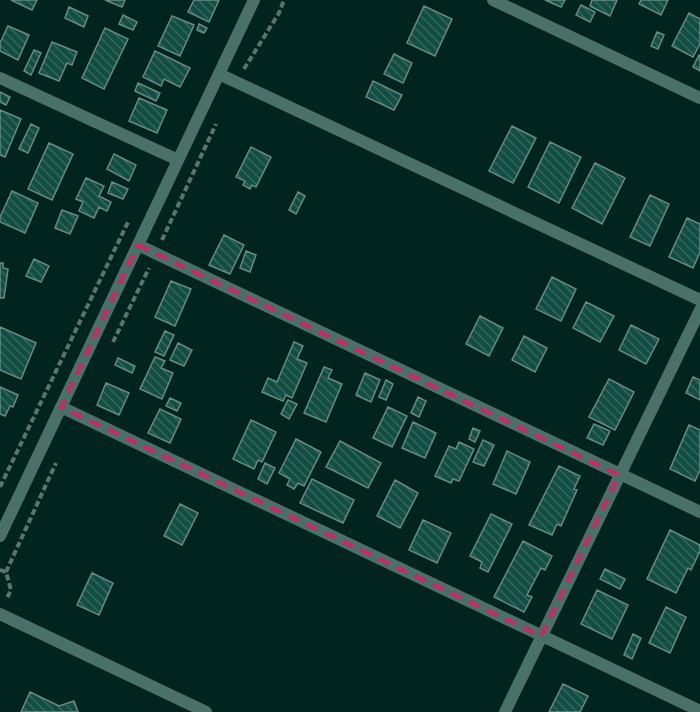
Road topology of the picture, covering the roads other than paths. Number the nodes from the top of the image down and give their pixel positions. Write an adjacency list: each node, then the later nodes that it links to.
1 (254, 0): 3 (street)
2 (493, 0): 5 (street)
3 (219, 74): 6 (street); 8 (street)
4 (0, 78): 6 (street)
5 (700, 98)
6 (178, 160): 7 (street)
7 (138, 245): 10 (street); 11 (street)
8 (700, 300)
9 (700, 310): 11 (street)
10 (61, 407): 13 (street); 15 (street)
11 (619, 475): 12 (street); 15 (street)
12 (700, 512)
13 (0, 536)
14 (0, 614): 17 (street)
15 (541, 636): 16 (street); 18 (street)
16 (700, 711)
17 (206, 712)
18 (505, 712)

